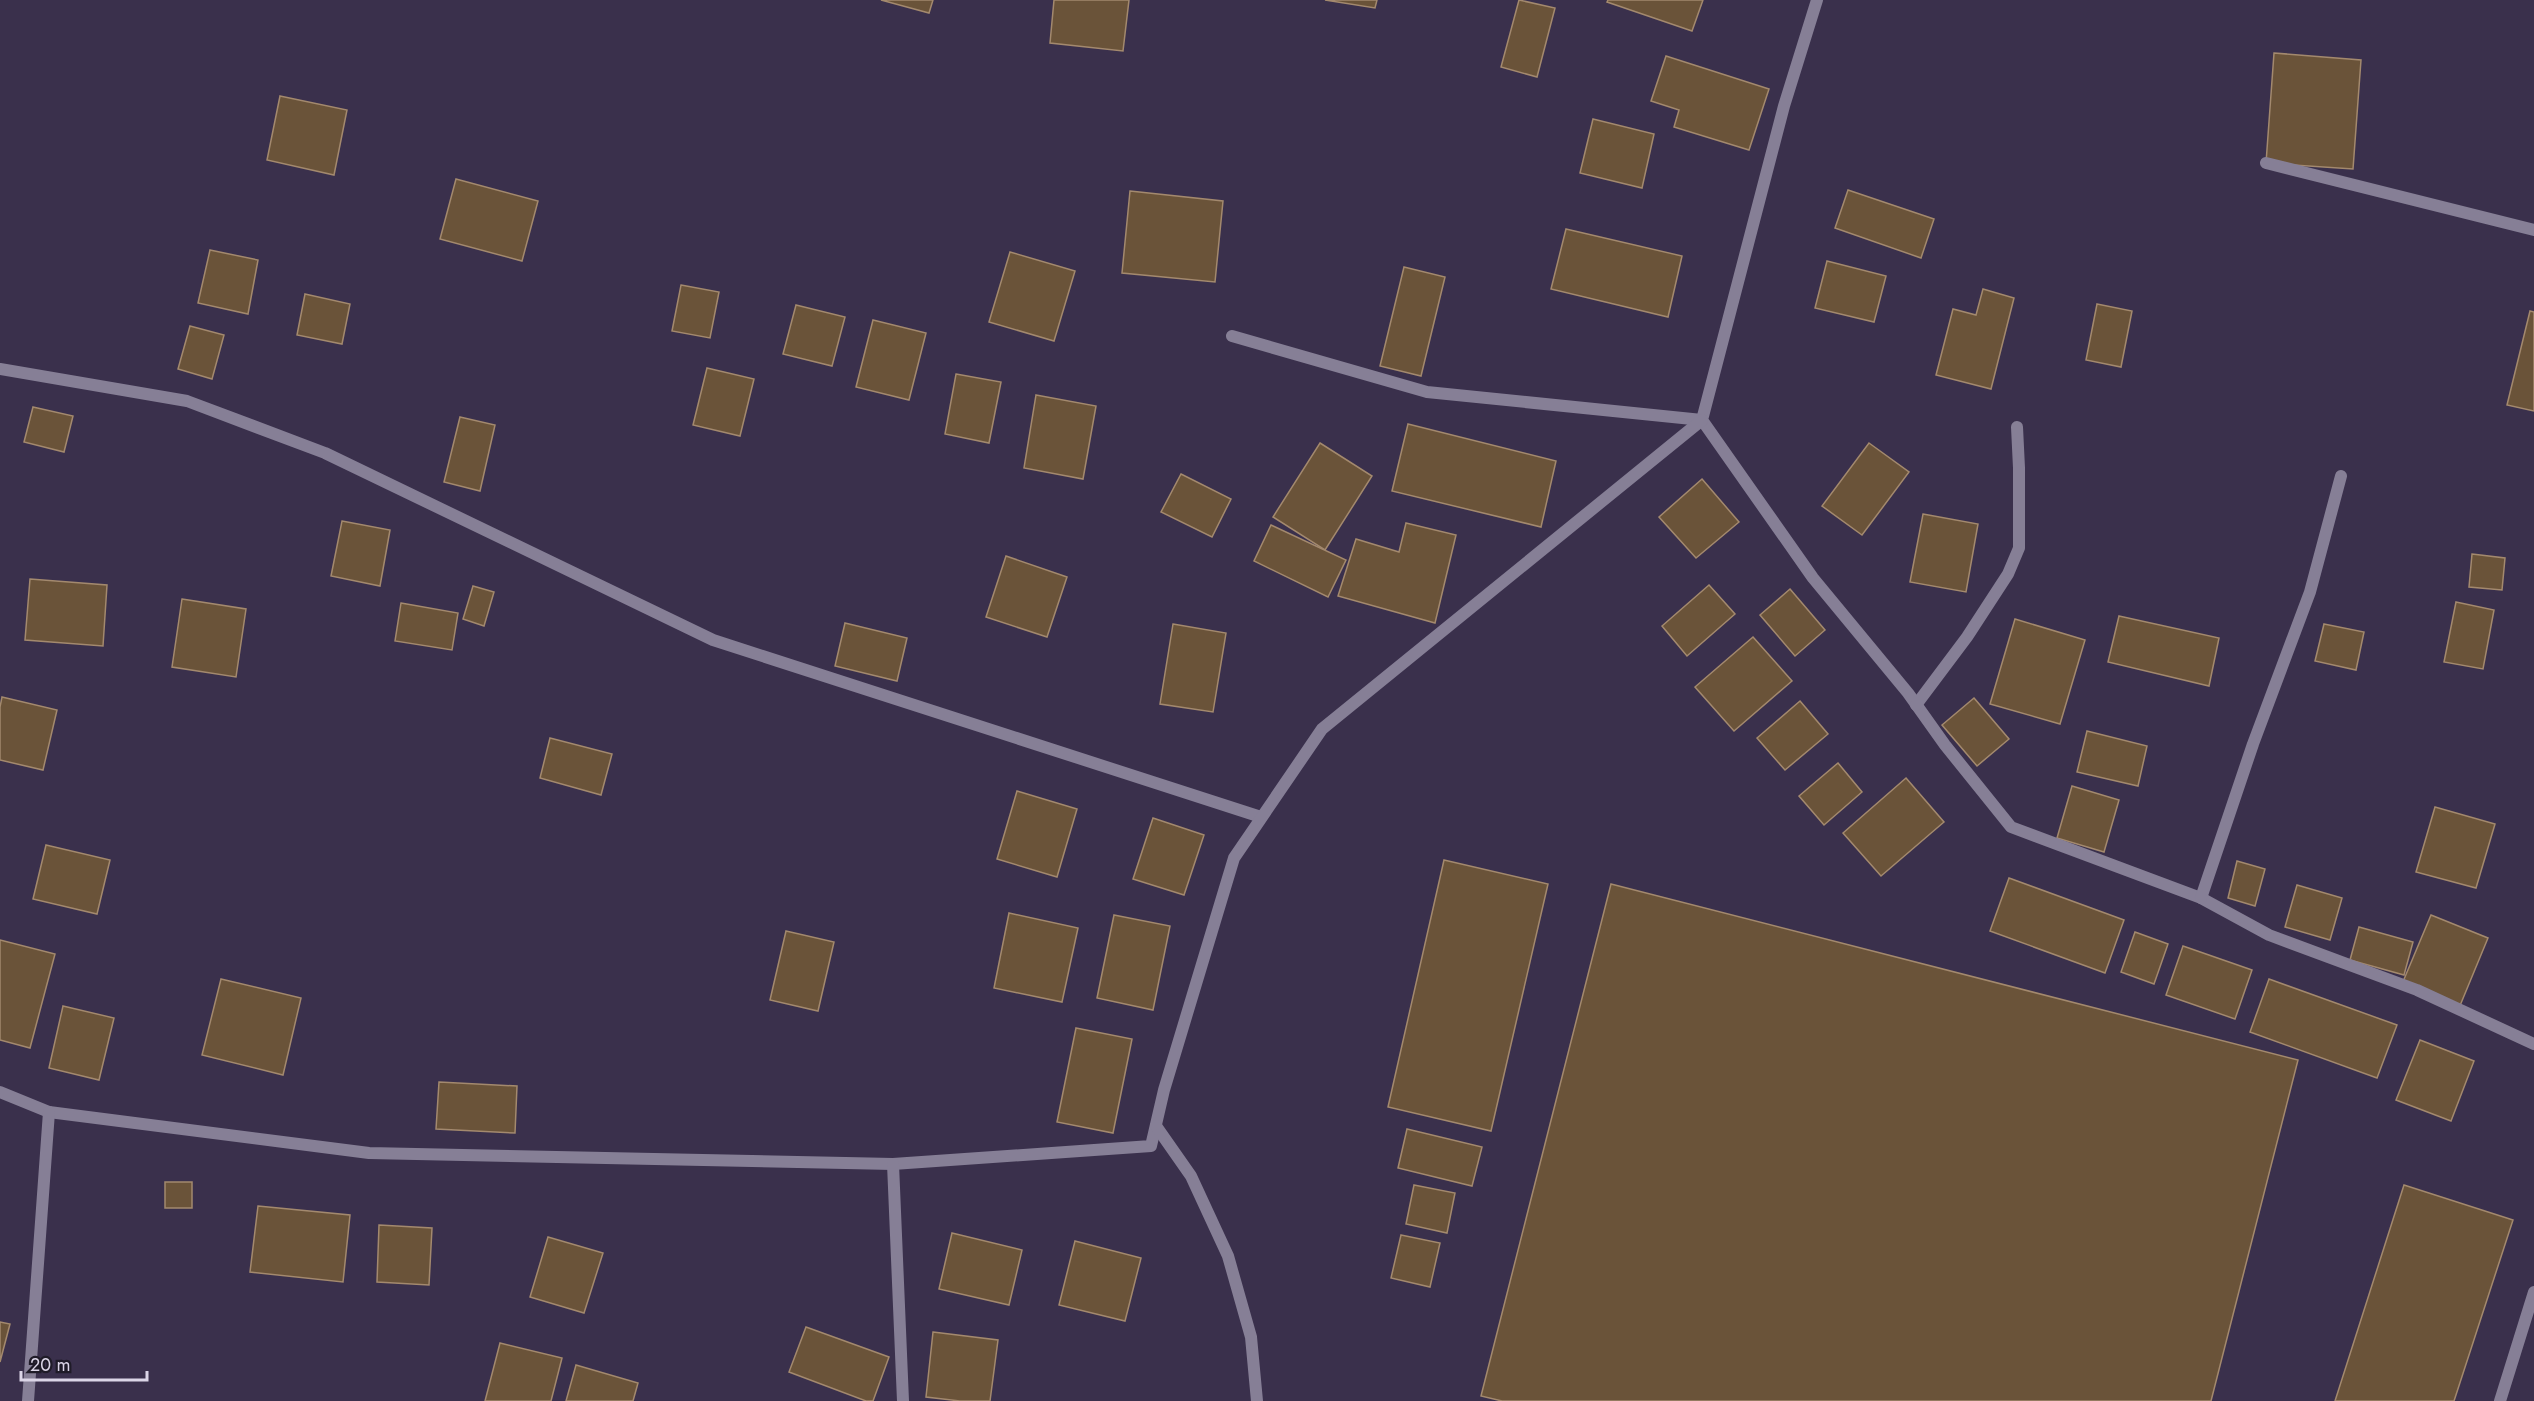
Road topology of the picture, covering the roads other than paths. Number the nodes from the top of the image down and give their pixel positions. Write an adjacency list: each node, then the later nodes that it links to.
1 (1817, 0): 6 (street)
2 (2266, 163): 3 (street)
3 (2534, 230)
4 (1232, 336): 6 (street)
5 (0, 369): 10 (street)
6 (1702, 420): 9 (street); 10 (street)
7 (2017, 427): 9 (street)
8 (2341, 476): 11 (street)
9 (1916, 705): 11 (street)
10 (1262, 817): 15 (street)
11 (2201, 898): 12 (street)
12 (2534, 1044)
13 (0, 1092): 14 (street)
14 (48, 1112): 16 (street); 18 (street)
15 (1156, 1126): 16 (street); 20 (street)
16 (893, 1164): 19 (street)
17 (2534, 1292): 21 (street)
18 (28, 1401)
19 (903, 1401)
20 (1257, 1401)
21 (2500, 1401)

